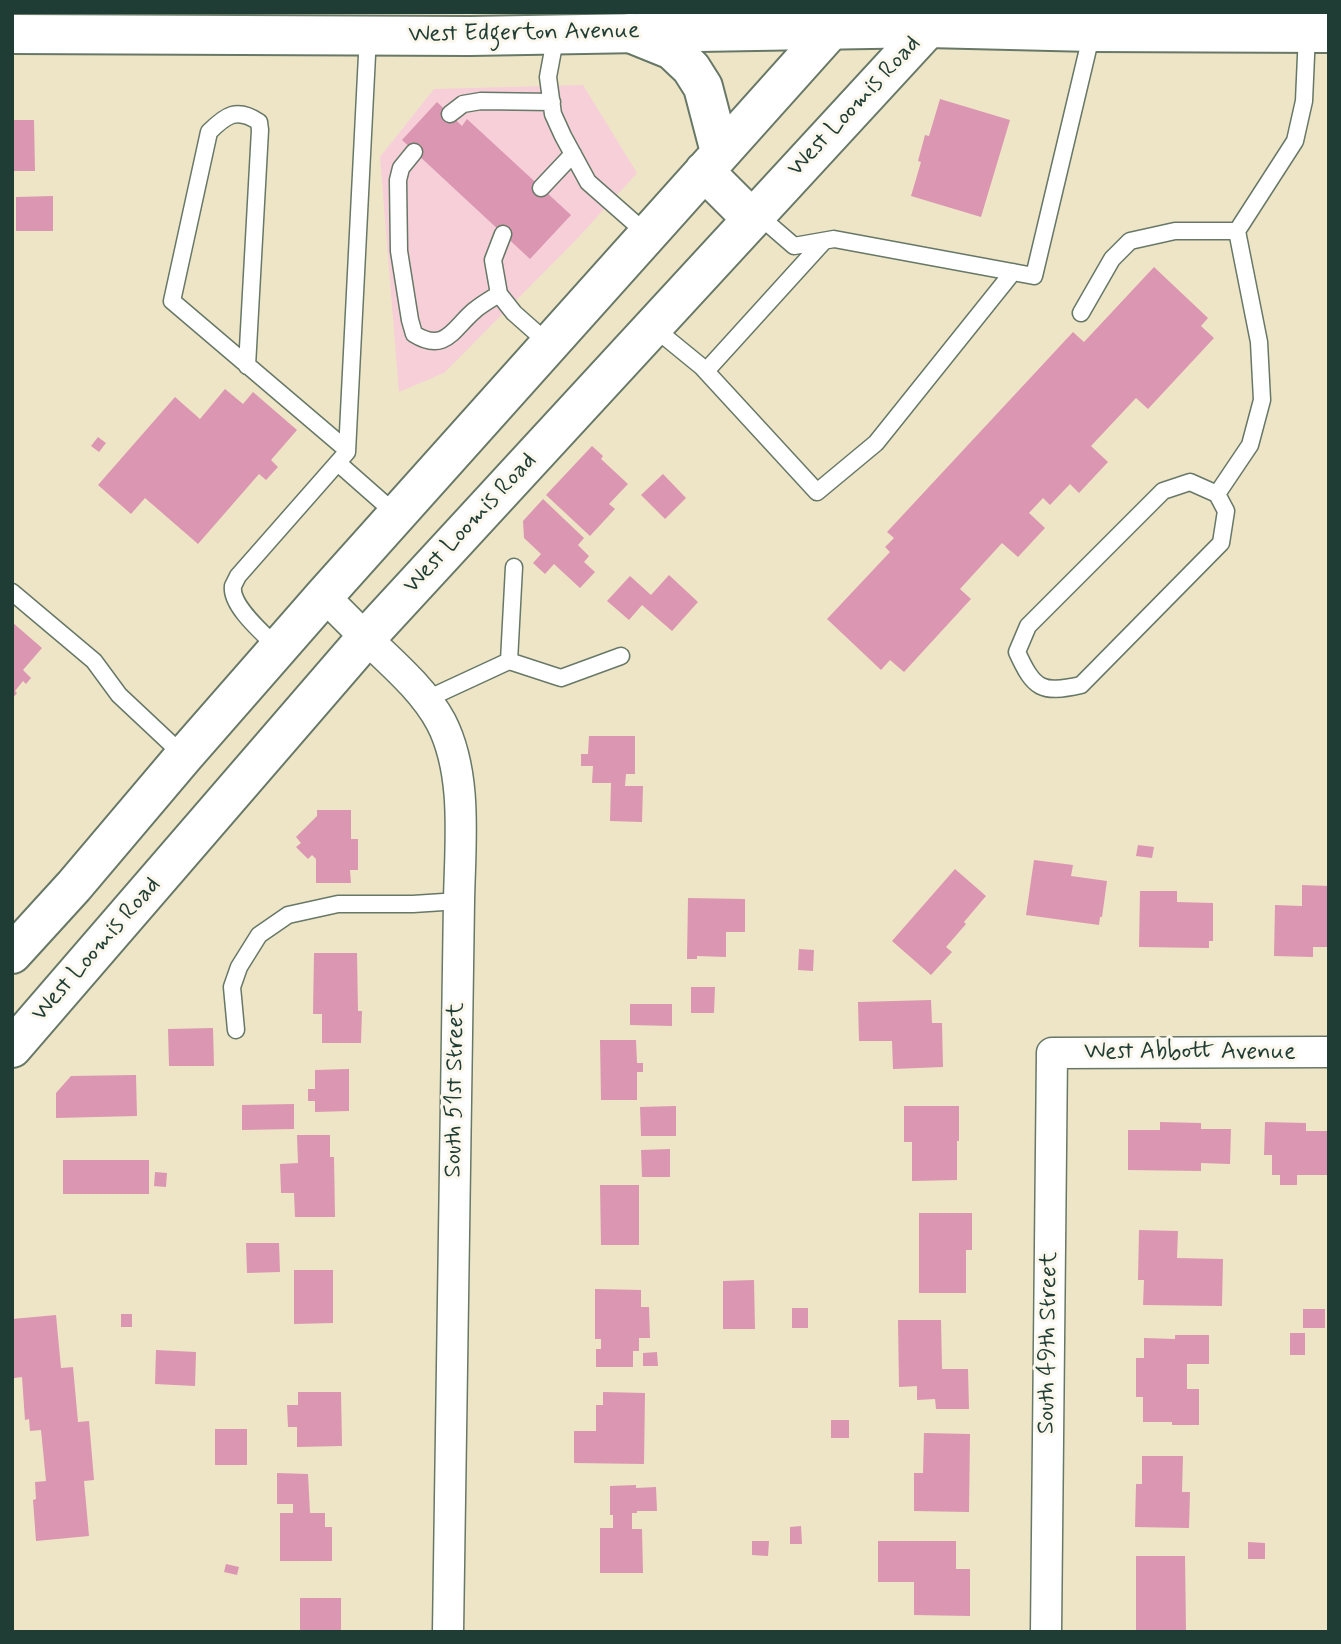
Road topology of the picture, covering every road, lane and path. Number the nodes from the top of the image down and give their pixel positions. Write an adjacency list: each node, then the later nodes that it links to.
1 (935, 20): 2 (main road, West Edgerton Avenue); 5 (main road, West Edgerton Avenue); 17 (main road, West Loomis Road)
2 (838, 21): 6 (main road, West Edgerton Avenue); 15 (main road)
3 (246, 23): 8 (main road, West Edgerton Avenue); 10 (main road, West Edgerton Avenue)
4 (470, 24): 9 (main road, West Edgerton Avenue); 10 (main road, West Edgerton Avenue)
5 (1092, 32): 7 (main road, West Edgerton Avenue); 22 (lane)
6 (630, 33): 9 (main road, West Edgerton Avenue); 15 (main road)
7 (1318, 33): 18 (lane)
8 (12, 34)
9 (556, 34): 11 (lane)
10 (368, 35): 29 (lane)
11 (552, 102): 12 (lane); 14 (lane)
12 (450, 114)
13 (414, 152): 23 (lane)
14 (573, 154): 16 (lane); 20 (lane)
15 (712, 162): 17 (main road); 20 (main road)
16 (541, 188)
17 (754, 216): 21 (lane); 25 (main road, West Loomis Road)
18 (1237, 231): 24 (lane); 30 (lane)
19 (503, 234): 23 (lane)
20 (647, 234): 26 (main road)
21 (824, 240): 22 (lane); 28 (lane)
22 (1013, 272): 28 (lane)
23 (499, 294): 26 (lane)
24 (1080, 313)
25 (653, 327): 28 (lane); 35 (main road, West Loomis Road)
26 (550, 344): 31 (main road)
27 (247, 366): 27 (lane); 29 (lane)
28 (706, 371)
29 (342, 457): 31 (lane); 36 (lane)
30 (1217, 494): 30 (lane)
31 (397, 515): 34 (main road)
32 (514, 567): 38 (lane)
33 (12, 592): 40 (lane)
34 (324, 596): 35 (street, South 51st Street); 36 (main road)
35 (366, 638): 39 (street, South 51st Street); 44 (main road, West Loomis Road)
36 (278, 648): 40 (main road)
37 (621, 656): 38 (lane)
38 (509, 661): 39 (lane)
39 (426, 699): 41 (street, South 51st Street)
40 (184, 756): 42 (main road)
41 (459, 901): 43 (lane); 47 (street, South 51st Street)
42 (12, 954)
43 (236, 1030)
44 (12, 1048)
45 (1329, 1052): 46 (street, West Abbott Avenue)
46 (1052, 1053): 48 (street, South 49th Street)
47 (448, 1632)
48 (1046, 1632)

